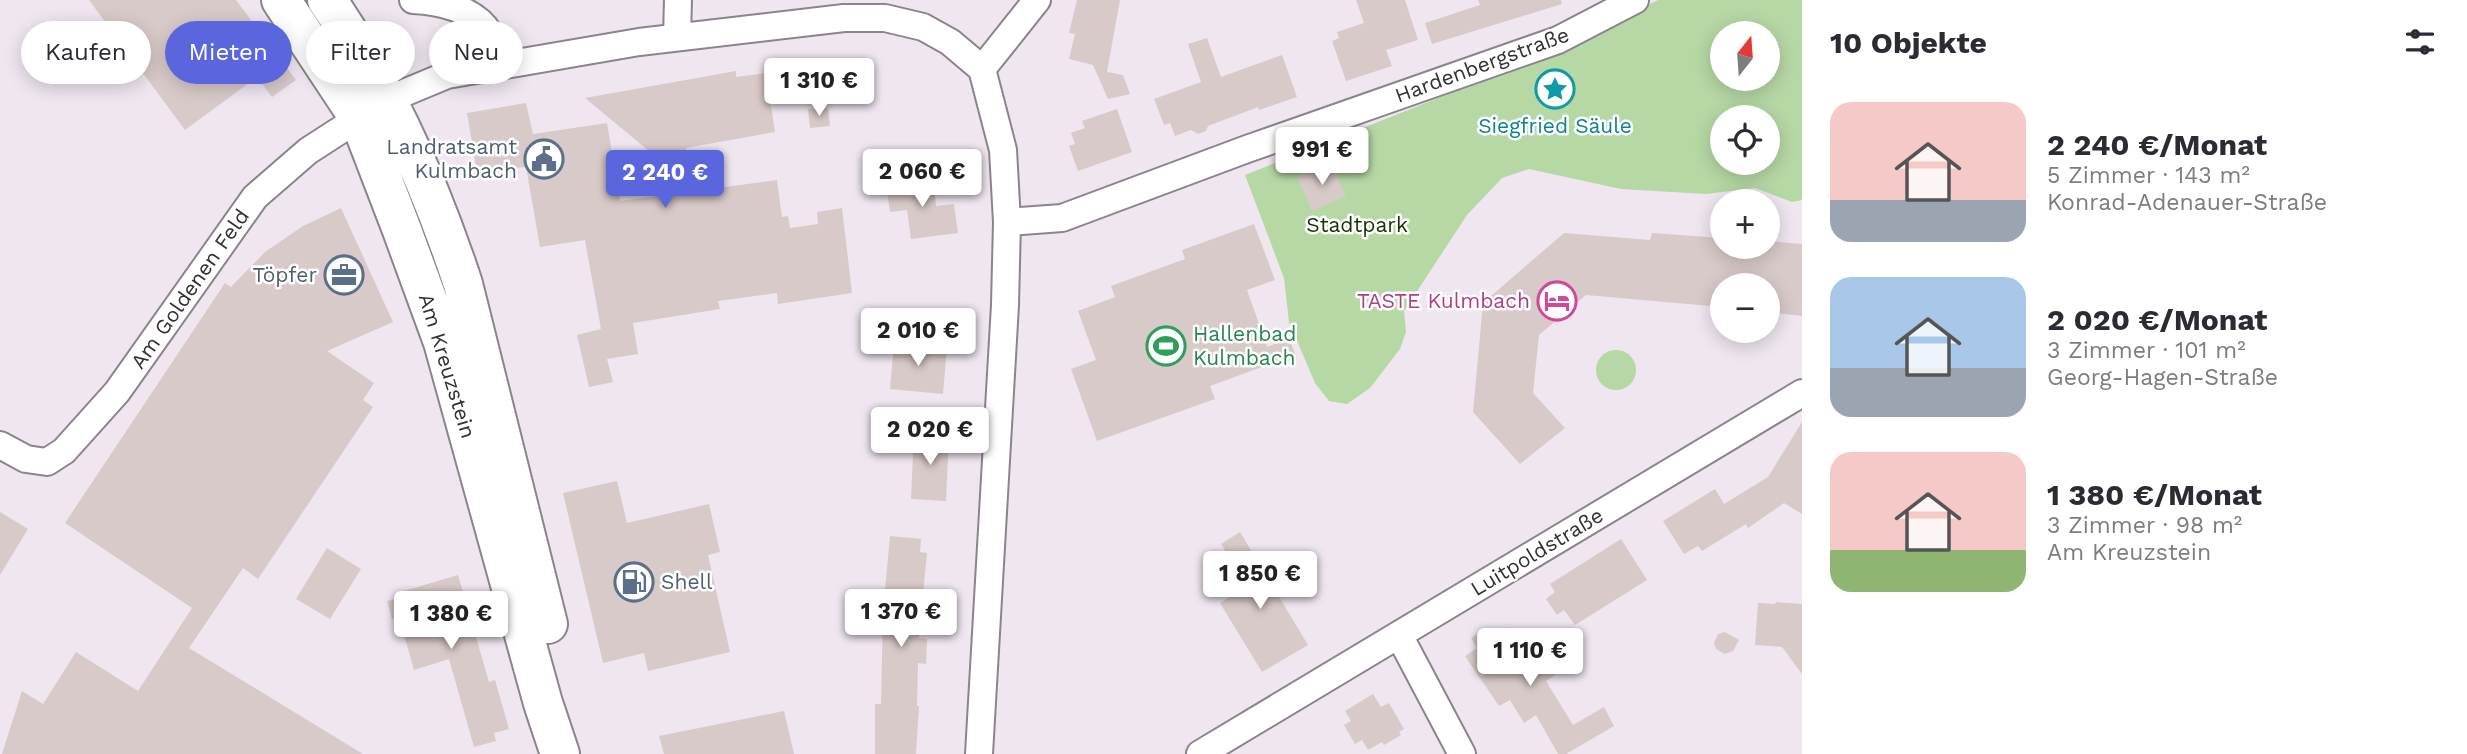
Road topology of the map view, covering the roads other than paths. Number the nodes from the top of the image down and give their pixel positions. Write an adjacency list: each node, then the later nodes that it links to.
1 (281, 0): 12 (main road, Am Kreuzstein)
2 (327, 0): 12 (main road, Am Kreuzstein)
3 (414, 0): 7 (street)
4 (678, 0): 8 (street)
5 (1037, 0): 10 (street)
6 (1626, 2): 13 (street, Hardenbergstraße)
7 (476, 21)
8 (677, 37): 9 (street, Am Goldenen Feld); 10 (street, Am Goldenen Feld)
9 (523, 62)
10 (982, 69): 13 (street)
11 (429, 83): 12 (street, Am Goldenen Feld)
12 (373, 109): 15 (street, Am Goldenen Feld); 17 (main road, Am Kreuzstein); 18 (main road, Am Kreuzstein)
13 (1007, 222): 19 (street)
14 (1802, 393): 16 (street, Luitpoldstraße)
15 (0, 445)
16 (1399, 635): 20 (street, Luitpoldstraße); 21 (street)
17 (560, 754)
18 (586, 754)
19 (979, 754)
20 (1200, 754)
21 (1461, 754)

